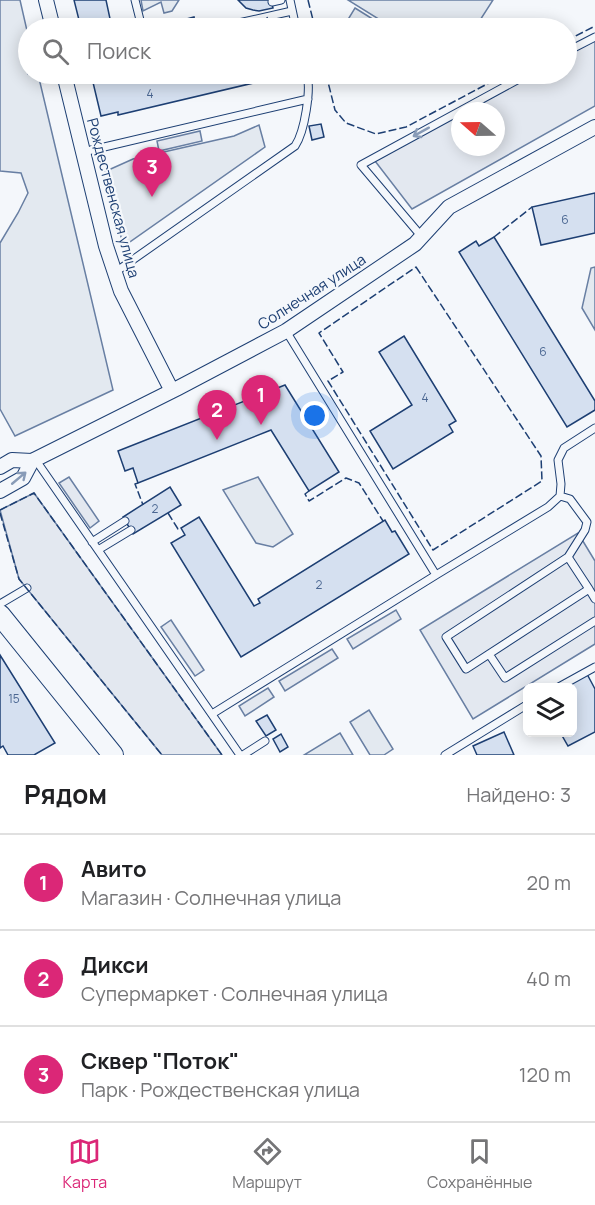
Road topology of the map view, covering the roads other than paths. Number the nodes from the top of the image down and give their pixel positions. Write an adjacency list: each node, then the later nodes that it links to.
1 (46, 0): 7 (street)
2 (135, 0): 8 (lane)
3 (280, 0): 5 (lane)
4 (290, 0): 6 (lane)
5 (272, 2)
6 (292, 11): 9 (lane); 10 (lane)
7 (50, 18)
8 (140, 18)
9 (261, 18)
10 (294, 18)
11 (595, 37): 12 (lane)
12 (577, 47)
13 (66, 84): 18 (street, Рождественская улица)
14 (308, 84): 16 (lane)
15 (510, 84): 19 (lane, one-way to 19)
16 (308, 99): 18 (lane); 20 (lane)
17 (595, 127): 19 (street, Солнечная улица)
18 (83, 152): 20 (street, Рождественская улица)
19 (422, 237): 21 (street, Солнечная улица)
20 (114, 273): 22 (street, Рождественская улица)
21 (286, 331): 22 (street, Солнечная улица); 33 (lane)
22 (172, 391): 24 (street, Солнечная улица)
23 (595, 428): 27 (lane)
24 (34, 460): 25 (street); 26 (street, one-way to 24); 30 (lane)
25 (0, 467)
26 (0, 491)
27 (560, 496): 32 (lane); 33 (lane)
28 (125, 521): 30 (lane)
29 (131, 530): 31 (lane)
30 (92, 542): 31 (lane)
31 (98, 550): 44 (lane)
32 (568, 557): 35 (lane); 40 (lane)
33 (436, 575): 44 (lane)
34 (27, 588): 37 (lane)
35 (589, 589): 36 (lane); 40 (lane)
36 (595, 599)
37 (0, 604)
38 (0, 615): 46 (main road)
39 (595, 621): 40 (lane)
40 (489, 654)
41 (595, 666): 42 (lane)
42 (564, 683)
43 (523, 707): 48 (lane)
44 (212, 714): 47 (lane)
45 (265, 741): 47 (lane)
46 (113, 755)
47 (242, 755)
48 (445, 755)

